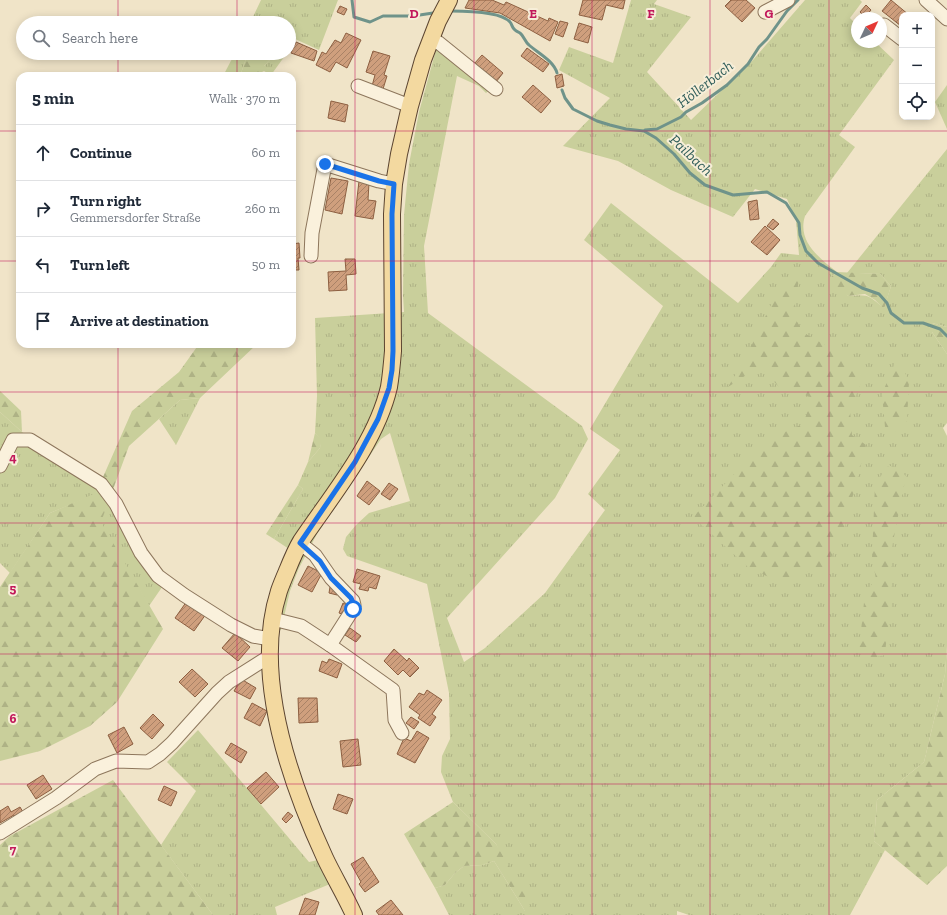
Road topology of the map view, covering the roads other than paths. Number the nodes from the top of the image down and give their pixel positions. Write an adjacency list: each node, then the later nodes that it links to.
1 (449, 0): 8 (main road)
2 (788, 0): 4 (street)
3 (930, 8): 5 (street)
4 (765, 12)
5 (947, 18)
6 (887, 27): 7 (street)
7 (899, 37)
8 (431, 38): 10 (street); 11 (main road)
9 (358, 86): 11 (street)
10 (496, 89)
11 (410, 106): 12 (main road)
12 (394, 184): 13 (street); 15 (main road)
13 (311, 256)
14 (0, 466): 17 (street)
15 (300, 543): 16 (main road); 18 (street)
16 (273, 619): 17 (main road); 18 (street)
17 (270, 639): 19 (main road)
18 (330, 645): 20 (street)
19 (270, 656): 21 (street); 22 (main road)
20 (402, 733)
21 (0, 833)
22 (354, 915)

